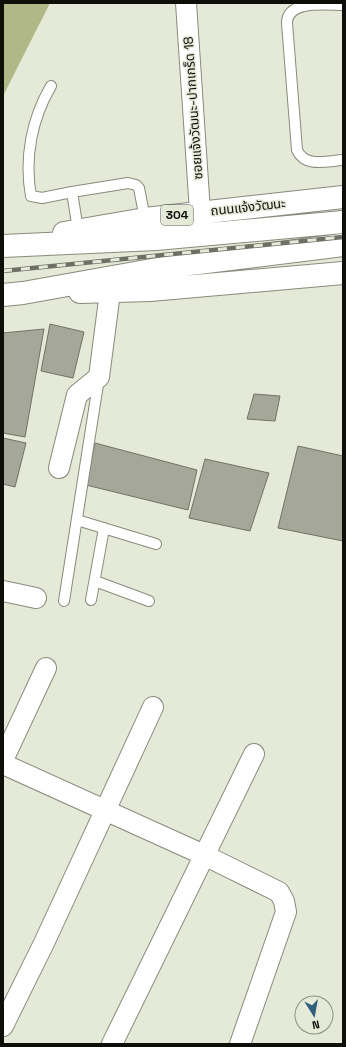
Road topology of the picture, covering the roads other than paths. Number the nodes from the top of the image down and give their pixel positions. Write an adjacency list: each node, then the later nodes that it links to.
1 (186, 3): 7 (street, ซอยแจ้งวัฒนะ-ปากเกร็ด 18)
2 (343, 5): 4 (lane)
3 (51, 86): 5 (lane)
4 (343, 160)
5 (72, 192): 8 (lane); 10 (lane)
6 (343, 196): 7 (main road, ถนนแจ้งวัฒนะ / 304)
7 (200, 212): 8 (main road, ถนนแจ้งวัฒนะ / 304)
8 (145, 219): 10 (main road, ถนนแจ้งวัฒนะ / 304)
9 (343, 222): 11 (main road, ถนนแจ้งวัฒนะ)
10 (78, 230): 11 (main road, ถนนแจ้งวัฒนะ / 304)
11 (8, 245)
12 (343, 245): 15 (main road)
13 (343, 273): 14 (main road)
14 (110, 292): 15 (main road); 16 (street)
15 (13, 294)
16 (99, 377): 17 (street); 18 (lane)
17 (59, 468)
18 (77, 520): 19 (lane); 25 (lane)
19 (104, 528): 20 (lane); 21 (lane)
20 (156, 544)
21 (95, 581): 24 (lane); 26 (lane)
22 (3, 591): 23 (street)
23 (36, 598)
24 (91, 600)
25 (64, 601)
26 (149, 601)
27 (46, 668): 29 (street)
28 (153, 707): 33 (street)
29 (11, 723): 31 (street)
30 (254, 754): 34 (street)
31 (3, 760)
32 (3, 764): 33 (street)
33 (106, 810): 34 (street); 35 (street)
34 (204, 854): 36 (street); 37 (street)
35 (3, 1026)
36 (112, 1044)
37 (240, 1044)

